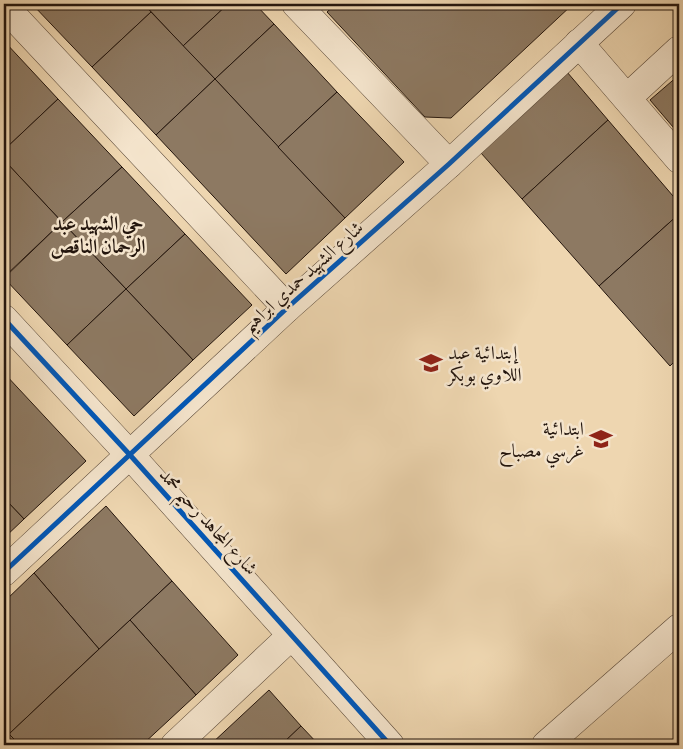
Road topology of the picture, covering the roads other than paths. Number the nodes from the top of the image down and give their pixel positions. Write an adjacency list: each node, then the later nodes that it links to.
1 (622, 4): 4 (street, شارع الشهيد حمدي ابراهيم)
2 (4, 6): 9 (street)
3 (308, 8): 8 (street)
4 (579, 43): 6 (street); 8 (street, شارع الشهيد حمدي ابراهيم)
5 (679, 50): 6 (street)
6 (627, 98): 7 (street)
7 (679, 159)
8 (449, 164): 9 (street, شارع الشهيد حمدي ابراهيم)
9 (287, 308): 11 (street, شارع الشهيد حمدي ابراهيم)
10 (4, 319): 11 (street, شارع المجاهد رحيم محمد)
11 (130, 455): 12 (street, شارع الشهيد حمدي ابراهيم); 14 (street, شارع المجاهد رحيم محمد)
12 (4, 572)
13 (679, 628): 17 (street)
14 (291, 636): 15 (street); 16 (street, شارع المجاهد رحيم محمد)
15 (175, 745)
16 (390, 745)
17 (546, 745)

